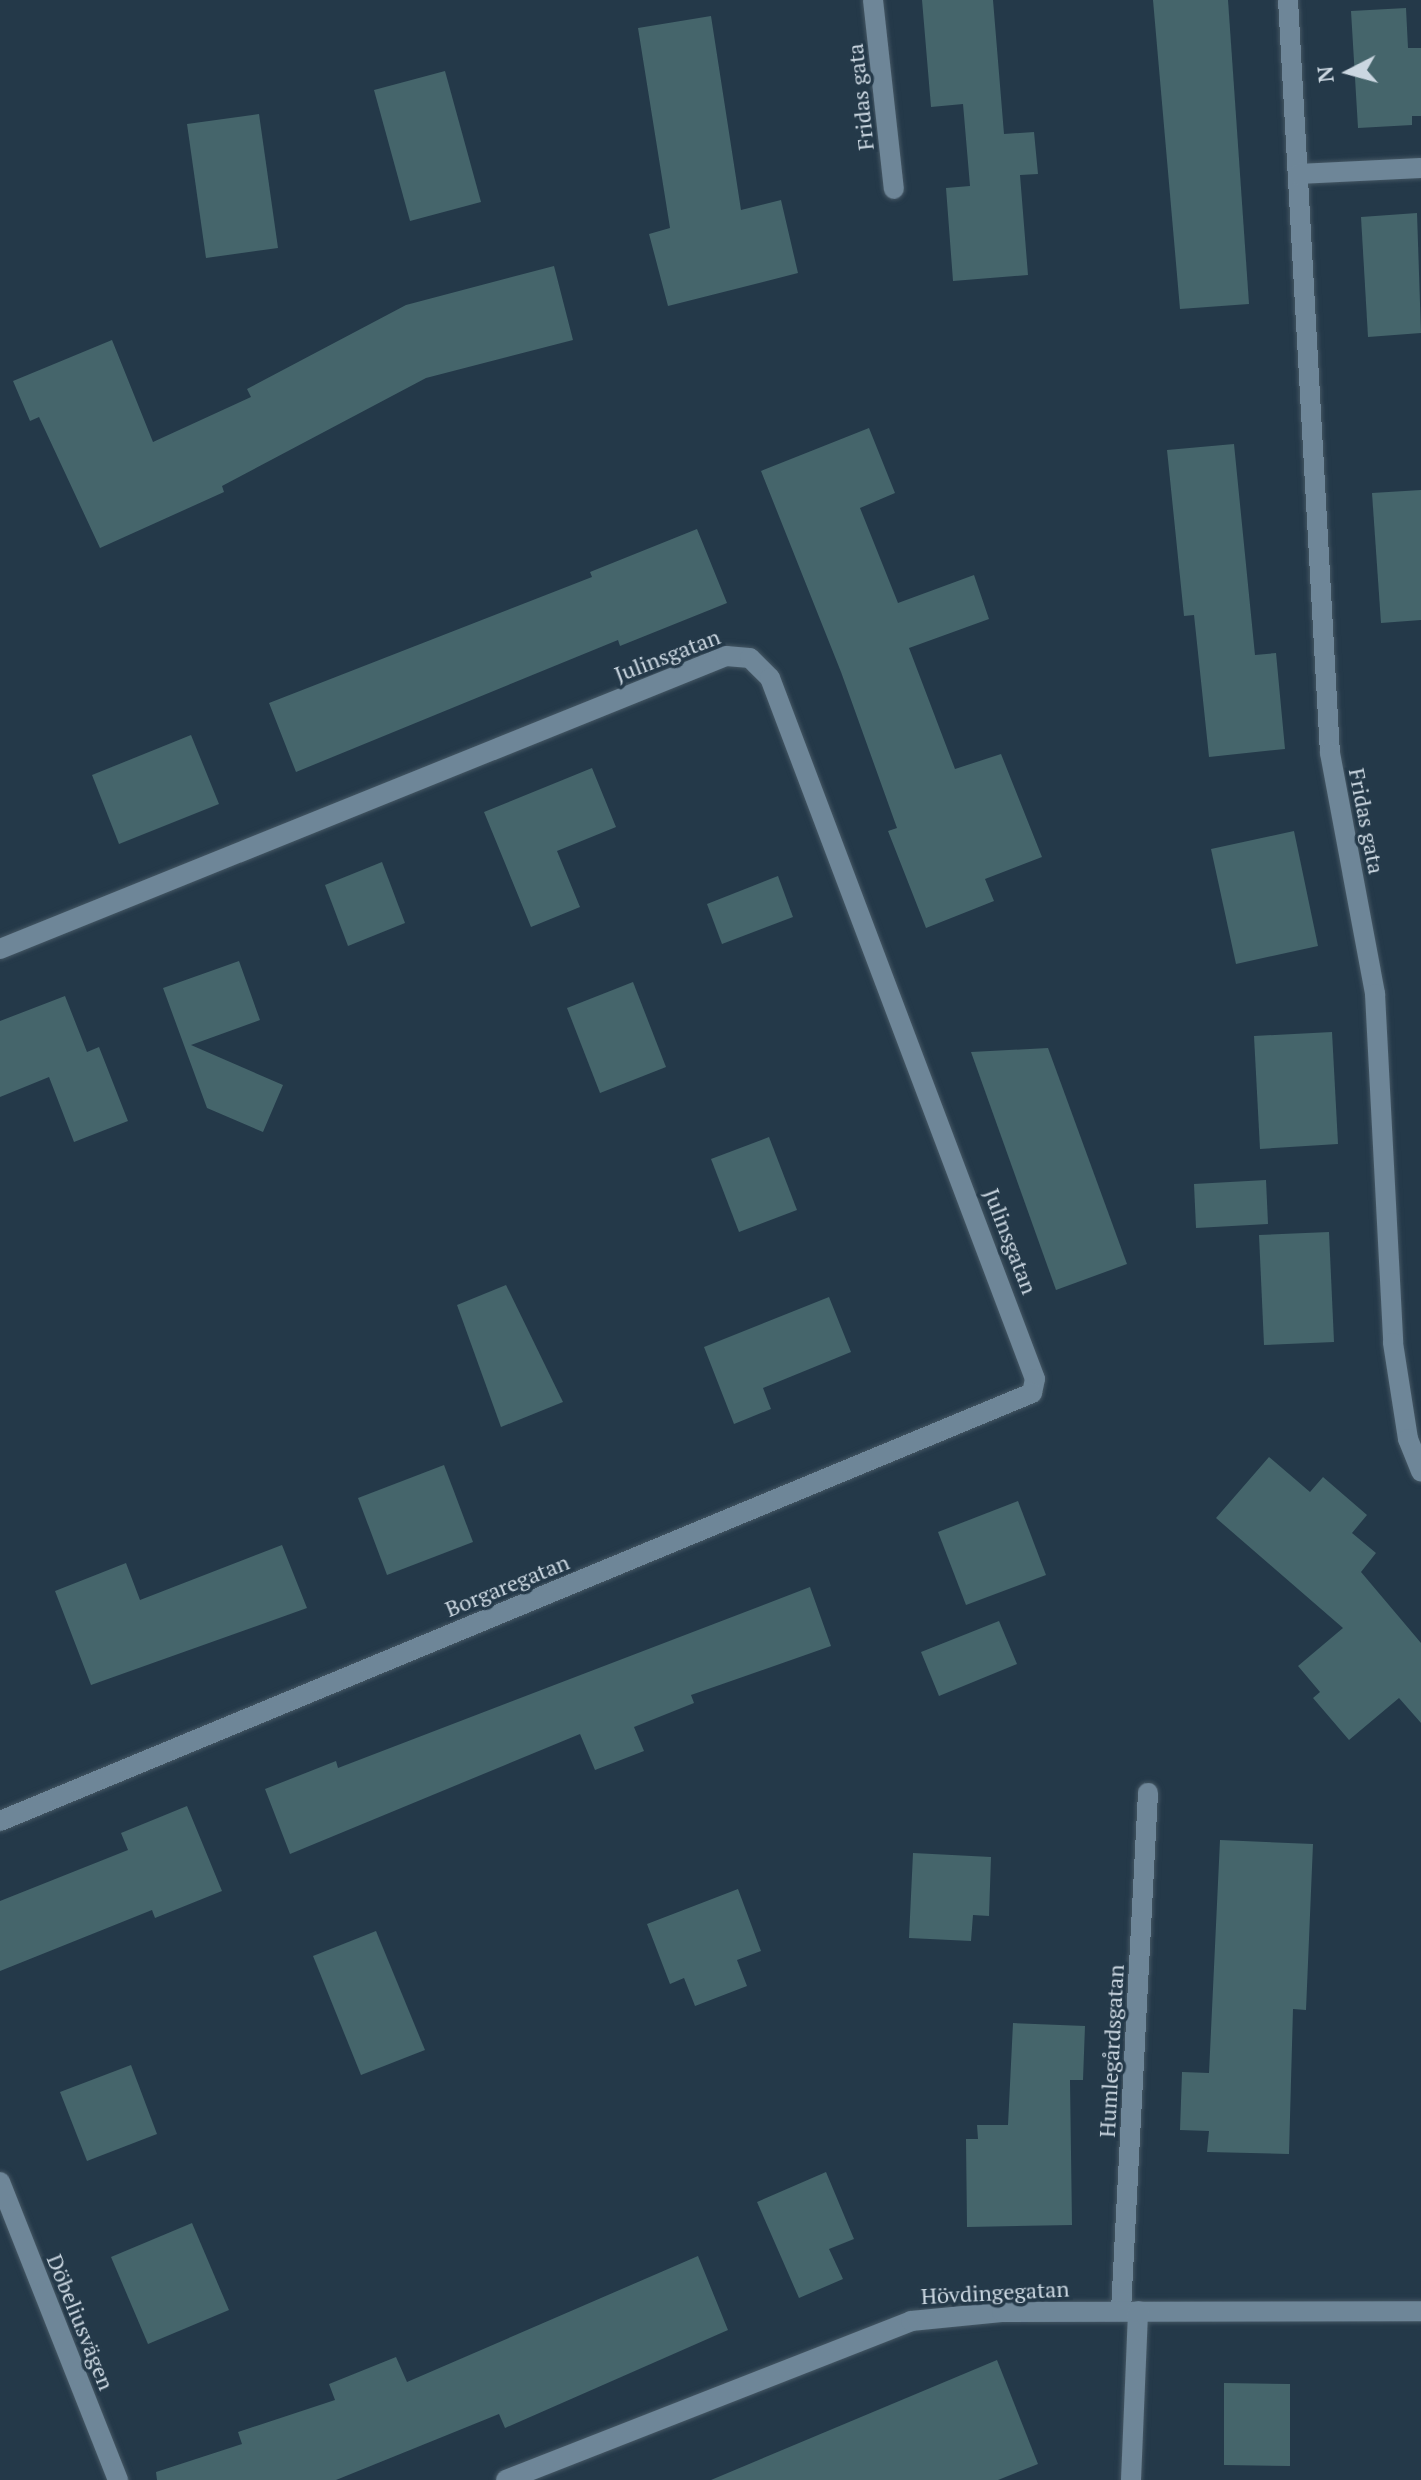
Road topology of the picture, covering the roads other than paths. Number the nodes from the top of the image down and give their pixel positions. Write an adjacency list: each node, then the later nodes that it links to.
1 (873, 0): 5 (street, Fridas gata)
2 (1288, 0): 4 (street, Fridas gata)
3 (1421, 168): 4 (street)
4 (1298, 174): 8 (street, Fridas gata)
5 (894, 189)
6 (0, 949): 7 (street, Julinsgatan)
7 (1032, 1393): 10 (street, Borgaregatan)
8 (1421, 1472)
9 (1148, 1793): 12 (street, Humlegårdsgatan)
10 (0, 1821)
11 (0, 2182): 14 (street, Döbeliusvägen)
12 (1130, 2310): 13 (street, Hövdingegatan); 15 (street, Hövdingegatan); 16 (street, Humlegårdsgatan)
13 (1421, 2311)
14 (118, 2480)
15 (506, 2480)
16 (1131, 2480)

